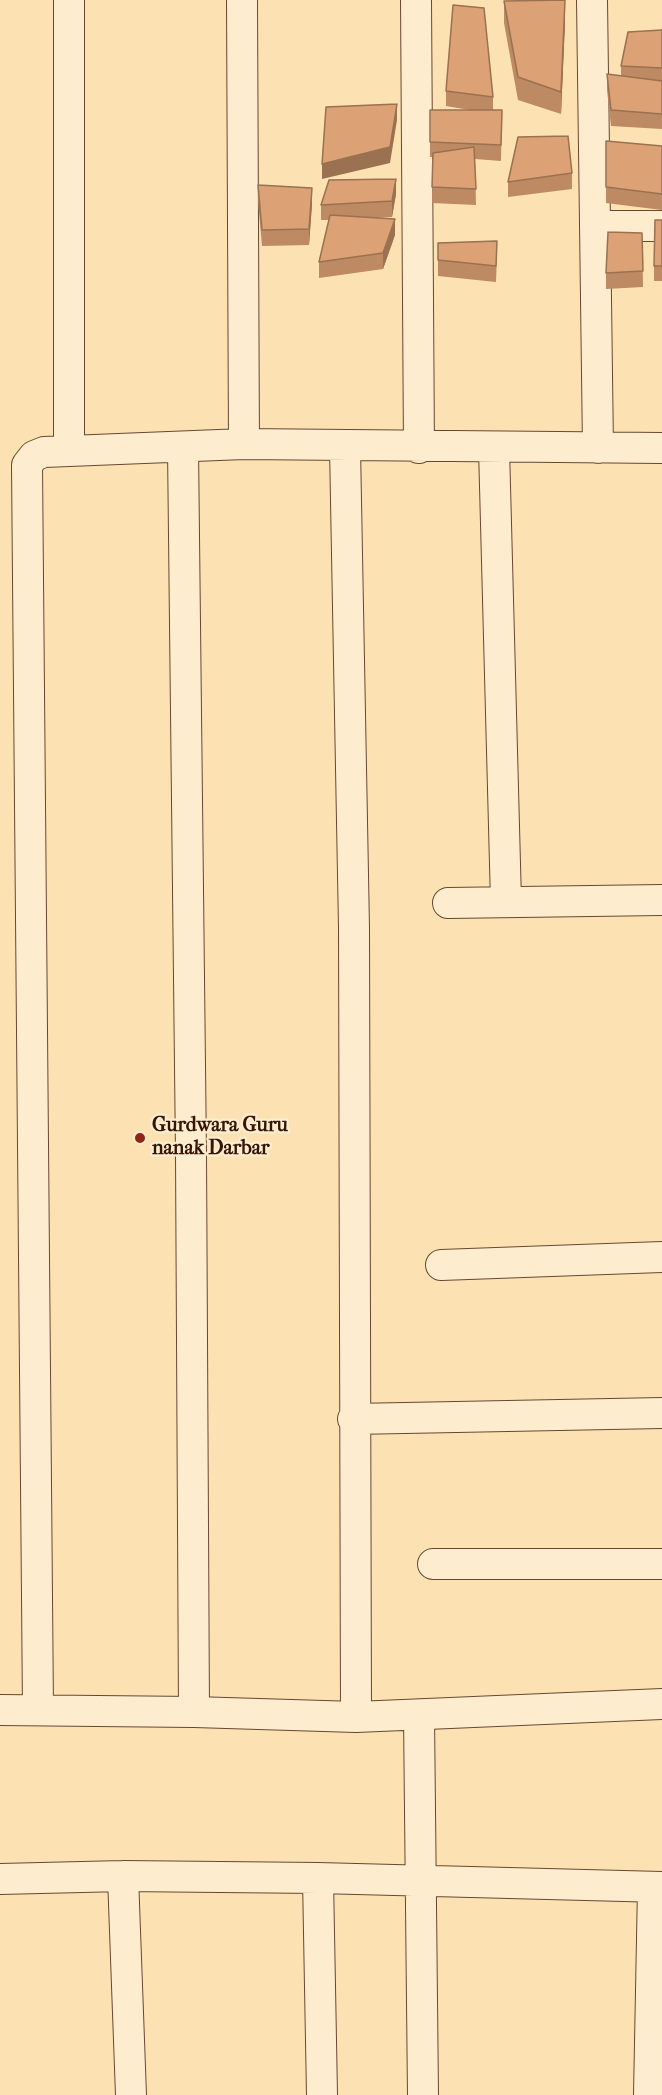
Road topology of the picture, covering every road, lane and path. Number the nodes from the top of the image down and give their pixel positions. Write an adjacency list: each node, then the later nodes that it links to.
1 (69, 0): 14 (street)
2 (242, 0): 7 (street)
3 (416, 0): 10 (street)
4 (592, 0): 5 (street)
5 (597, 226): 6 (street); 12 (street)
6 (662, 226)
7 (244, 444): 8 (street); 9 (street)
8 (183, 447): 14 (street); 27 (street)
9 (345, 447): 10 (street); 21 (street)
10 (419, 448): 11 (street)
11 (494, 448): 12 (street); 16 (street)
12 (598, 448): 13 (street)
13 (662, 448)
14 (69, 451): 26 (street)
15 (662, 900): 16 (street)
16 (506, 902): 17 (street)
17 (448, 903)
18 (662, 1257): 19 (street)
19 (441, 1265)
20 (662, 1413): 21 (street)
21 (353, 1419): 29 (street)
22 (434, 1564): 23 (street)
23 (662, 1564)
24 (662, 1704): 28 (street)
25 (0, 1710): 26 (street)
26 (38, 1710): 27 (street)
27 (194, 1712): 29 (street)
28 (419, 1715): 29 (street); 33 (street)
29 (356, 1717)
30 (123, 1876): 31 (street); 32 (street); 35 (street)
31 (318, 1878): 33 (street); 36 (street)
32 (0, 1879)
33 (422, 1880): 34 (street); 37 (street)
34 (657, 1887): 38 (street)
35 (131, 2095)
36 (322, 2095)
37 (423, 2095)
38 (648, 2095)

